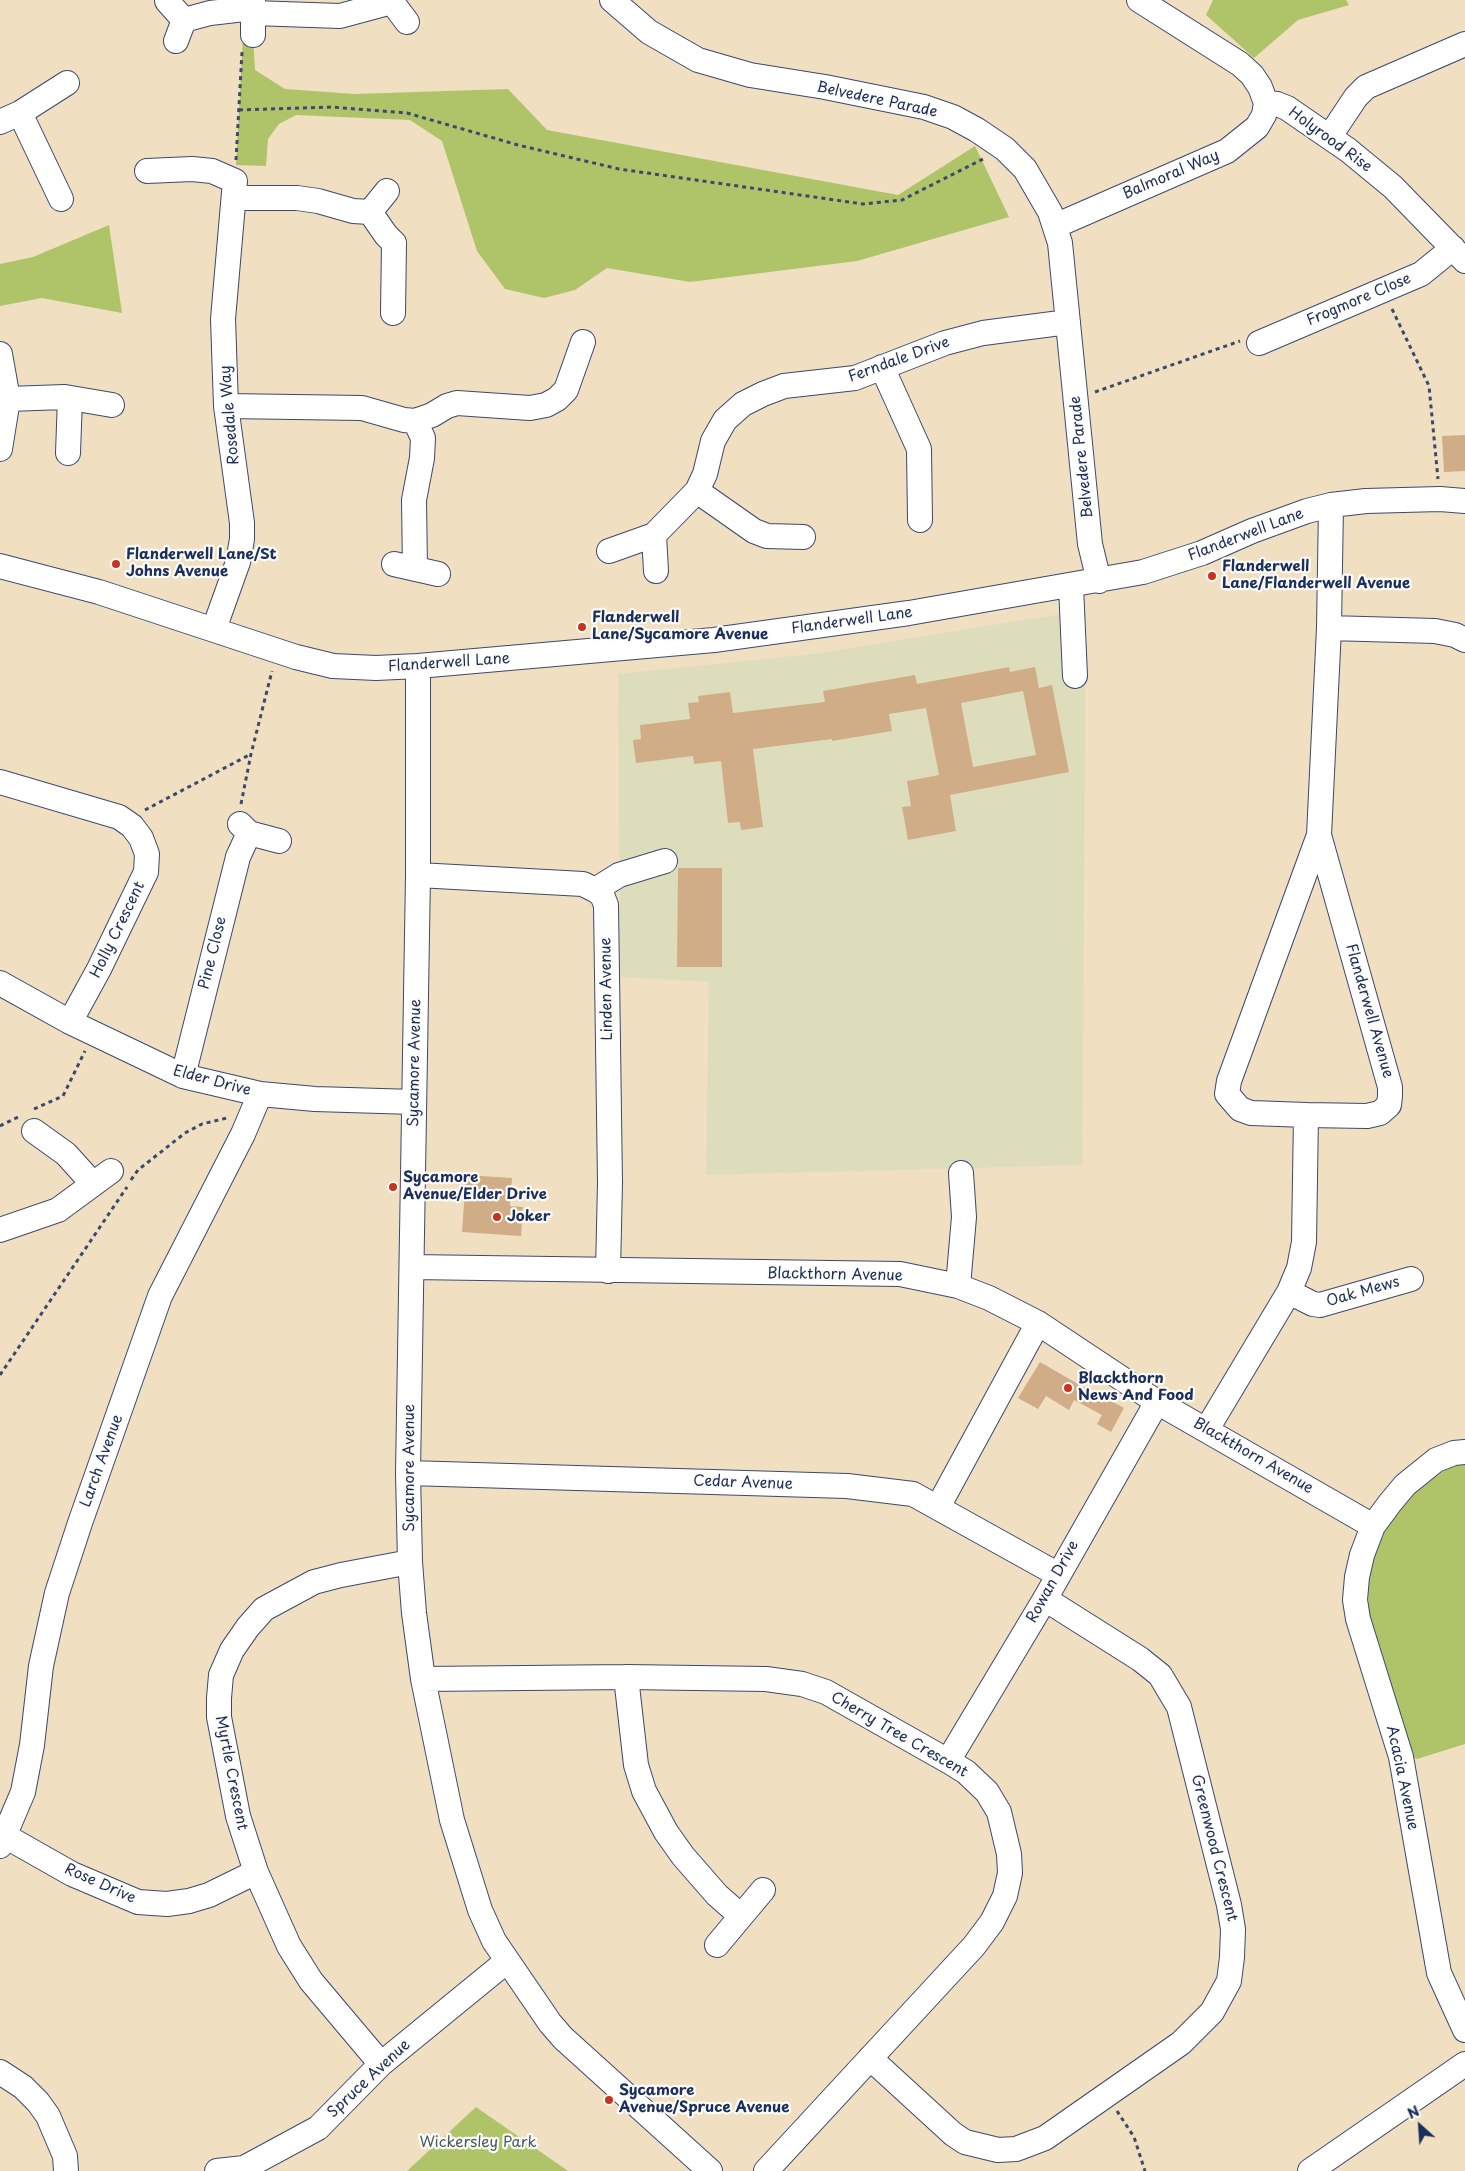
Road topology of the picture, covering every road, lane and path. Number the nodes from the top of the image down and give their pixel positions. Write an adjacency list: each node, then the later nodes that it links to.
1 (612, 0): 13 (street, Belvedere Parade)
2 (1139, 0): 9 (street)
3 (167, 1): 5 (street)
4 (392, 1): 5 (street); 6 (street)
5 (253, 14): 10 (path)
6 (407, 22)
7 (1465, 44): 12 (street)
8 (68, 83): 11 (street)
9 (1266, 103): 12 (street, Holyrood Rise); 19 (street, Balmoral Way)
10 (239, 110): 13 (path); 15 (path)
11 (10, 117): 17 (street)
12 (1330, 136): 20 (street, Holyrood Rise)
13 (1005, 149): 19 (street, Belvedere Parade)
14 (147, 171): 15 (street)
15 (235, 189): 18 (street); 32 (street, Rosedale Way)
16 (387, 191): 18 (street)
17 (61, 199)
18 (370, 212): 22 (street)
19 (1055, 226): 23 (street, Belvedere Parade)
20 (1459, 255): 21 (street, Frogmore Close)
21 (1383, 290): 25 (street, Frogmore Close); 37 (path)
22 (393, 313)
23 (1068, 322): 27 (street, Ferndale Drive); 30 (street, Belvedere Parade)
24 (582, 342): 33 (street)
25 (1258, 343): 30 (path)
26 (0, 354): 29 (street)
27 (882, 367): 36 (street, Ferndale Drive); 40 (street)
28 (70, 398): 29 (street); 31 (street); 35 (street)
29 (8, 399): 34 (street)
30 (1076, 399): 47 (street, Belvedere Parade)
31 (112, 404)
32 (226, 406): 33 (street); 49 (street, Rosedale Way)
33 (415, 421): 46 (street)
34 (0, 449)
35 (68, 453)
36 (697, 491): 41 (street, Ferndale Drive); 42 (street)
37 (1440, 499): 38 (street, Flanderwell Lane); 39 (street, Flanderwell Lane)
38 (1465, 501)
39 (1331, 505): 47 (street, Flanderwell Lane); 50 (street, Flanderwell Avenue)
40 (920, 520)
41 (654, 535): 43 (street, Ferndale Drive); 45 (street)
42 (803, 536)
43 (610, 552)
44 (0, 566): 49 (street, Flanderwell Lane)
45 (656, 571)
46 (438, 574)
47 (1099, 581): 48 (street, Flanderwell Lane)
48 (1071, 586): 53 (street, Flanderwell Lane); 54 (street)
49 (214, 628): 52 (street, Flanderwell Lane)
50 (1329, 628): 51 (street); 59 (street, Flanderwell Avenue)
51 (1465, 640)
52 (278, 651): 53 (street, Flanderwell Lane); 55 (path)
53 (418, 666): 62 (street, Sycamore Avenue)
54 (1074, 676)
55 (251, 754): 57 (path); 58 (path)
56 (0, 782): 57 (street, Holly Crescent)
57 (124, 820): 65 (street, Holly Crescent)
58 (245, 828): 60 (street); 67 (street, Pine Close)
59 (1319, 835): 70 (street, Flanderwell Avenue); 70 (street, Flanderwell Avenue)
60 (279, 841)
61 (665, 861): 63 (street)
62 (418, 875): 63 (street); 68 (street, Sycamore Avenue)
63 (595, 890): 76 (street, Linden Avenue)
64 (0, 983): 65 (street, Elder Drive)
65 (70, 1022): 66 (street, Elder Drive)
66 (94, 1034): 67 (street, Elder Drive); 71 (path)
67 (183, 1076): 69 (street, Elder Drive)
68 (414, 1102): 69 (street, Elder Drive); 75 (street, Sycamore Avenue)
69 (256, 1104): 81 (path); 94 (street, Larch Avenue)
70 (1306, 1115): 79 (street)
71 (30, 1119): 72 (path); 74 (street)
72 (0, 1126)
73 (961, 1174): 78 (street)
74 (0, 1230)
75 (412, 1267): 76 (street, Blackthorn Avenue); 85 (street, Sycamore Avenue)
76 (608, 1271): 78 (street, Blackthorn Avenue)
77 (1411, 1279): 79 (street, Oak Mews)
78 (958, 1286): 80 (street, Blackthorn Avenue)
79 (1289, 1292): 83 (street)
80 (1038, 1324): 82 (street, Blackthorn Avenue); 86 (street)
81 (0, 1375)
82 (1157, 1402): 83 (street, Blackthorn Avenue); 89 (street, Rowan Drive)
83 (1207, 1429): 87 (street, Blackthorn Avenue)
84 (1465, 1452): 87 (street, Acacia Avenue)
85 (408, 1474): 86 (street, Cedar Avenue); 88 (street, Sycamore Avenue)
86 (938, 1508): 89 (street, Cedar Avenue)
87 (1373, 1526): 100 (street, Acacia Avenue)
88 (410, 1562): 92 (street, Sycamore Avenue); 95 (street, Myrtle Crescent)
89 (1057, 1574): 90 (street, Rowan Drive)
90 (1045, 1599): 93 (street, Rowan Drive); 105 (street, Greenwood Crescent)
91 (626, 1677): 92 (street, Cherry Tree Crescent); 93 (street, Cherry Tree Crescent); 97 (street)
92 (423, 1679): 99 (street, Sycamore Avenue)
93 (948, 1761): 101 (street, Cherry Tree Crescent)
94 (3, 1841): 95 (street, Rose Drive)
95 (256, 1872): 102 (street, Myrtle Crescent)
96 (763, 1890): 97 (street)
97 (742, 1916): 98 (street)
98 (717, 1945)
99 (507, 1961): 102 (street, Spruce Avenue); 108 (street, Sycamore Avenue)
100 (1465, 2030)
101 (870, 2058): 105 (street, Greenwood Crescent); 109 (street, Cherry Tree Crescent)
102 (381, 2064): 107 (street, Spruce Avenue)
103 (1465, 2064): 111 (street)
104 (0, 2072): 106 (street)
105 (1107, 2094): 110 (path)
106 (66, 2171)
107 (217, 2171)
108 (710, 2171)
109 (766, 2171)
110 (1145, 2171)
111 (1310, 2171)

